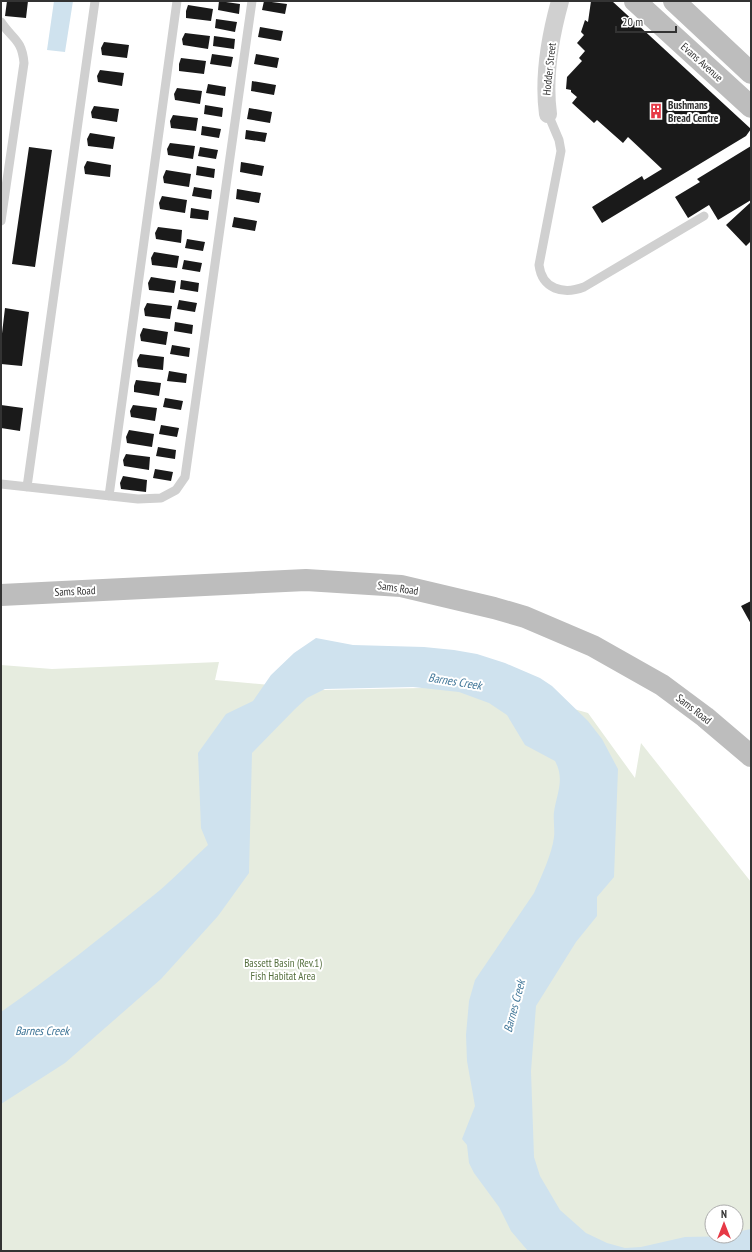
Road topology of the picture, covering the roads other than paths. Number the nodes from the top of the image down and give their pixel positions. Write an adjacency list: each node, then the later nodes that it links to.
1 (95, 1): 16 (lane)
2 (177, 1): 17 (lane)
3 (252, 1): 17 (lane)
4 (554, 1): 9 (street, Hodder Street)
5 (560, 1): 9 (street, Hodder Street)
6 (635, 1): 11 (main road, Evans Avenue)
7 (674, 1): 10 (main road)
8 (1, 22): 14 (lane)
9 (554, 23): 12 (street, Hodder Street)
10 (751, 73)
11 (751, 107)
12 (548, 114): 13 (lane)
13 (704, 216)
14 (1, 221)
15 (1, 484): 16 (lane)
16 (27, 487): 17 (lane)
17 (109, 496)
18 (1, 595): 19 (main road, Sams Road)
19 (751, 756)

